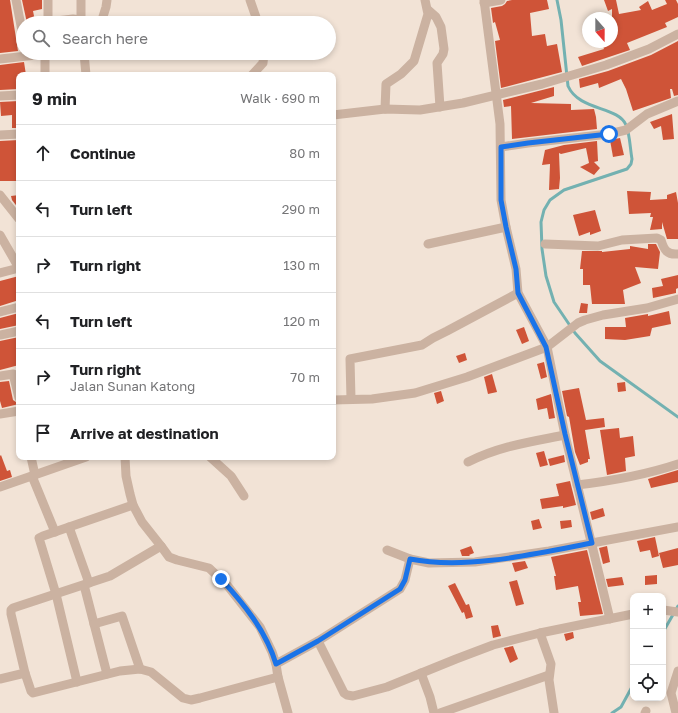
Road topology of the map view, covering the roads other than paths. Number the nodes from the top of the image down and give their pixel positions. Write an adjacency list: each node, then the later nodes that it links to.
1 (16, 0): 10 (street)
2 (48, 0): 11 (street)
3 (80, 0): 12 (street)
4 (107, 0): 13 (street)
5 (250, 0): 14 (street)
6 (424, 0): 9 (street)
7 (501, 0): 8 (street)
8 (484, 1): 26 (street)
9 (428, 10): 29 (street); 30 (street)
10 (19, 16)
11 (48, 16)
12 (81, 16)
13 (103, 16)
14 (256, 16)
15 (678, 34): 26 (street)
16 (16, 57): 17 (street)
17 (0, 59)
18 (45, 60): 22 (street)
19 (85, 60): 23 (street)
20 (90, 60): 23 (street)
21 (263, 60): 24 (street)
22 (44, 72)
23 (86, 72)
24 (255, 72)
25 (16, 95): 27 (street)
26 (497, 95): 29 (street); 34 (street)
27 (0, 96)
28 (678, 101): 34 (street)
29 (440, 107): 30 (street)
30 (385, 109): 31 (street)
31 (336, 116)
32 (16, 134): 33 (street)
33 (0, 135)
34 (501, 147): 37 (street)
35 (0, 196): 36 (street)
36 (16, 215)
37 (506, 227): 39 (street); 45 (street)
38 (0, 235): 42 (street)
39 (428, 244)
40 (545, 244): 41 (street)
41 (678, 254)
42 (16, 263)
43 (16, 269): 44 (street)
44 (0, 273)
45 (518, 293): 51 (street); 54 (street)
46 (678, 299): 51 (street)
47 (16, 308): 48 (street)
48 (0, 312)
49 (16, 332): 50 (street)
50 (0, 335)
51 (546, 347): 54 (street); 58 (street)
52 (0, 376): 53 (street)
53 (16, 386)
54 (351, 399): 55 (street)
55 (336, 400)
56 (16, 411): 57 (street)
57 (0, 414)
58 (565, 434): 63 (street); 66 (street)
59 (31, 460): 65 (street)
60 (76, 460): 65 (street)
61 (125, 460): 69 (street)
62 (213, 460): 68 (street)
63 (468, 462)
64 (678, 464): 66 (street)
65 (33, 475): 67 (street); 72 (street)
66 (577, 485): 73 (street)
67 (0, 487)
68 (244, 496)
69 (133, 505): 70 (street); 74 (street)
70 (69, 527): 72 (street); 77 (street)
71 (678, 527): 73 (street)
72 (55, 532): 78 (street)
73 (592, 543): 76 (street); 82 (street)
74 (161, 546): 77 (street); 86 (street)
75 (387, 550): 76 (street)
76 (410, 559): 85 (street)
77 (86, 584): 78 (street); 83 (street)
78 (56, 594): 89 (street); 95 (street)
79 (666, 610): 80 (street)
80 (678, 612)
81 (630, 615): 82 (street)
82 (610, 619): 84 (street)
83 (94, 624): 87 (street); 91 (street)
84 (540, 633): 90 (street); 92 (street)
85 (318, 641): 86 (street); 90 (street)
86 (276, 664): 93 (street)
87 (140, 669): 91 (street); 93 (street)
88 (678, 671): 100 (street)
89 (25, 673): 94 (street); 95 (street)
90 (421, 673): 97 (street)
91 (107, 674): 95 (street)
92 (549, 675): 98 (street); 99 (street)
93 (278, 678): 96 (street)
94 (0, 679)
95 (77, 682)
96 (288, 713)
97 (434, 713)
98 (440, 713)
99 (554, 713)
100 (676, 713)

